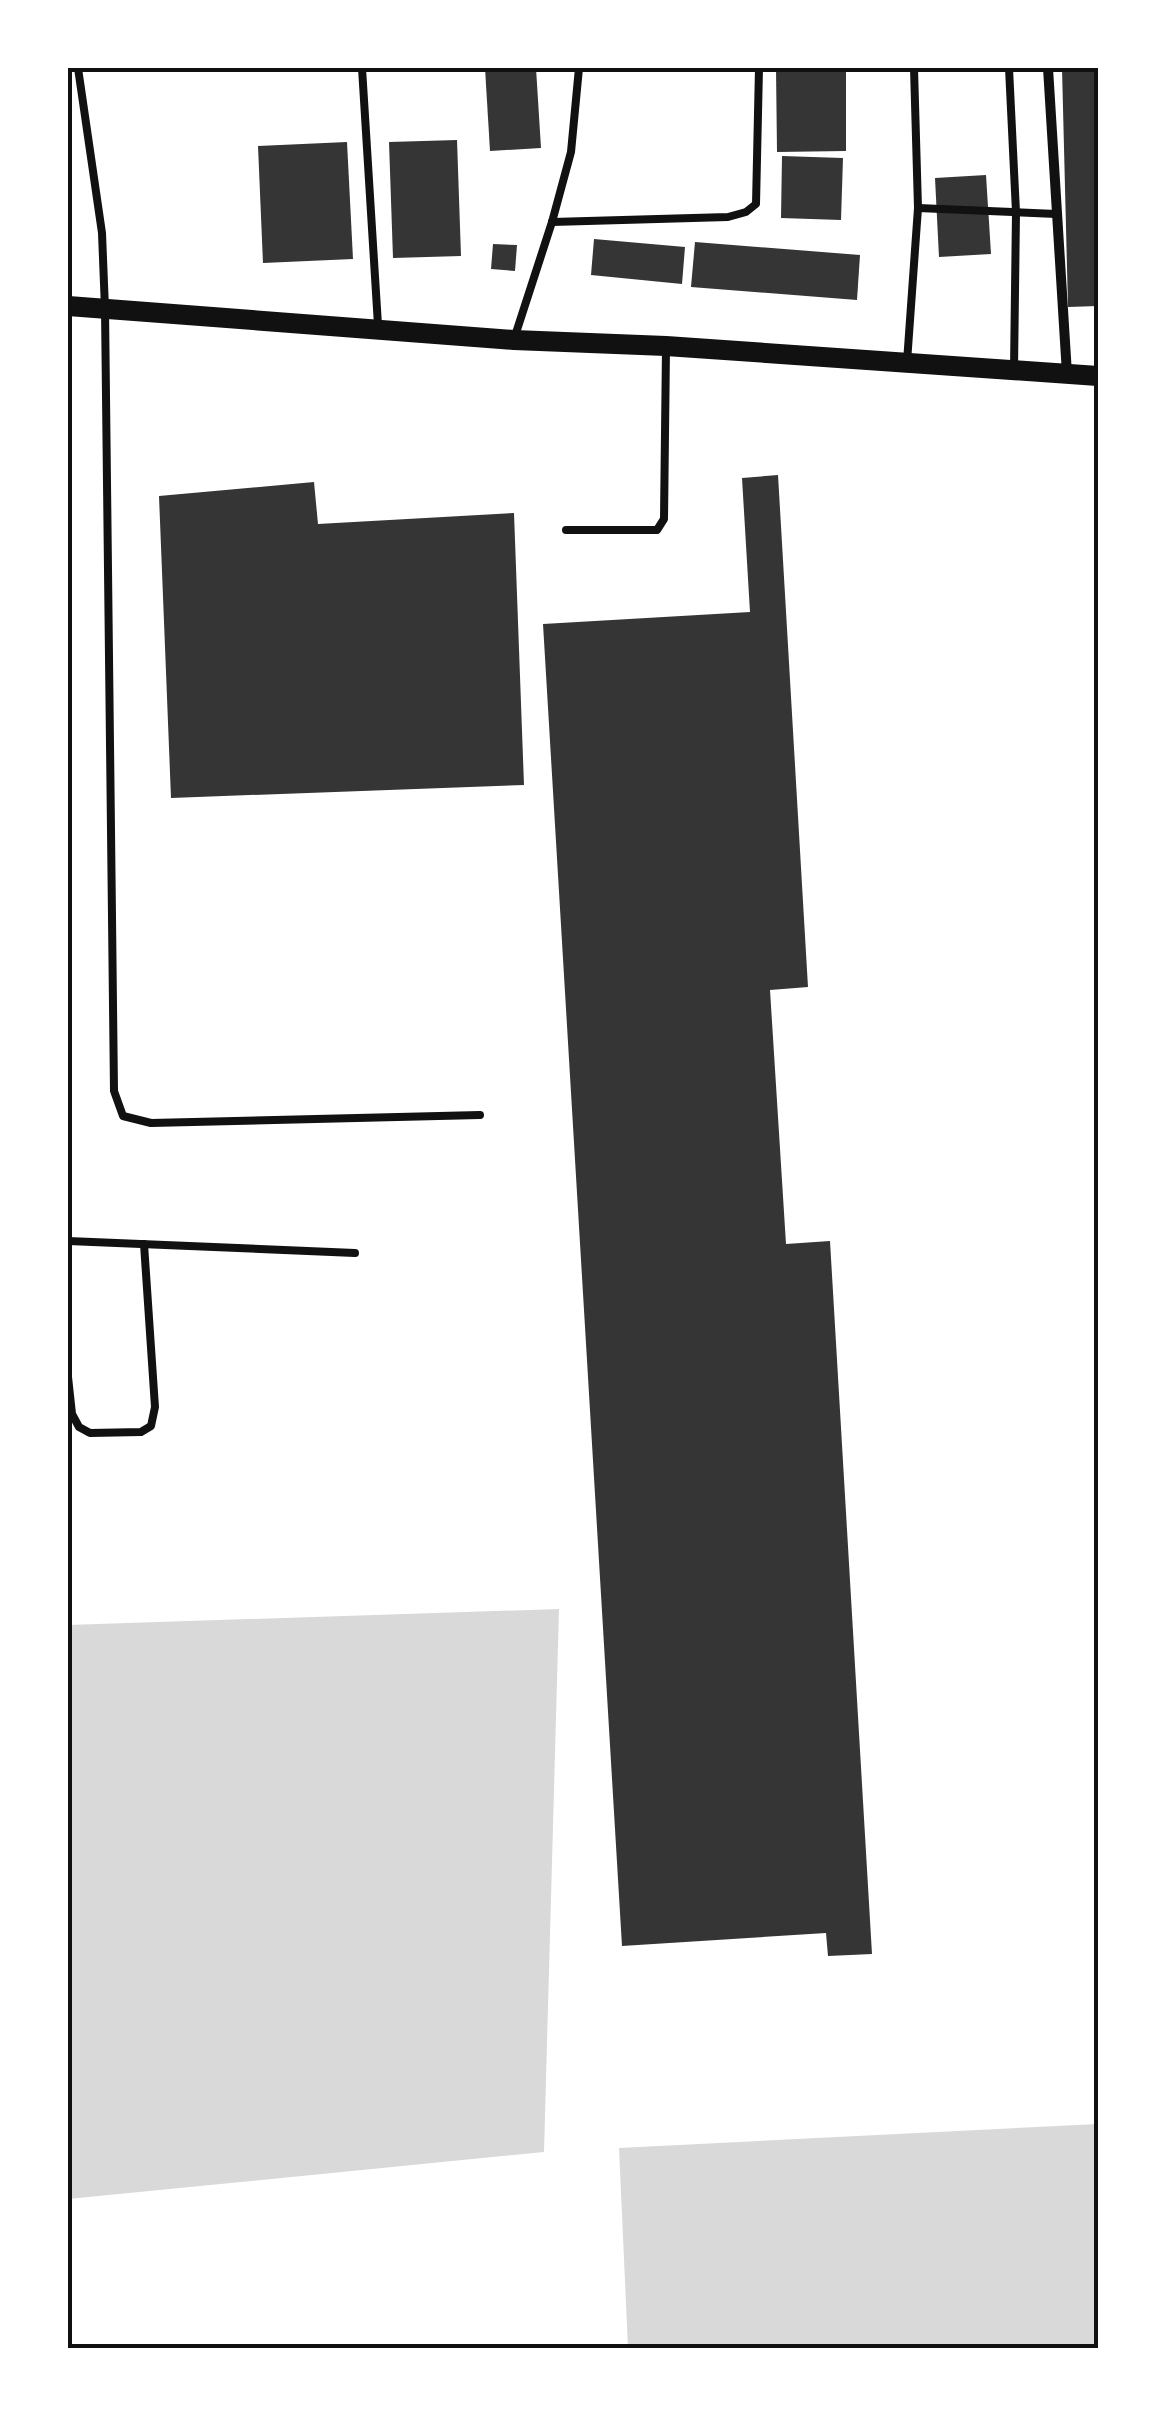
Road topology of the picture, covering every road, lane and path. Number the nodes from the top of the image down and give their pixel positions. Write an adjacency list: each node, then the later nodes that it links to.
1 (78, 68): 13 (lane)
2 (362, 68): 14 (lane)
3 (579, 68): 11 (lane)
4 (759, 68): 11 (lane)
5 (914, 68): 8 (lane)
6 (1008, 68): 9 (lane)
7 (1048, 68): 10 (street)
8 (918, 208): 9 (lane); 17 (lane)
9 (1016, 212): 10 (lane); 18 (lane)
10 (1056, 214): 19 (street)
11 (552, 222): 15 (lane)
12 (68, 306): 13 (main road)
13 (105, 308): 14 (main road); 22 (lane)
14 (378, 330): 15 (main road)
15 (514, 340): 16 (main road)
16 (666, 346): 17 (main road); 21 (lane)
17 (906, 362): 18 (main road)
18 (1014, 370): 19 (main road)
19 (1067, 374): 20 (main road)
20 (1098, 376)
21 (566, 530)
22 (480, 1115)
23 (68, 1241): 24 (lane)
24 (144, 1244): 25 (lane); 26 (lane)
25 (355, 1253)
26 (68, 1376)

